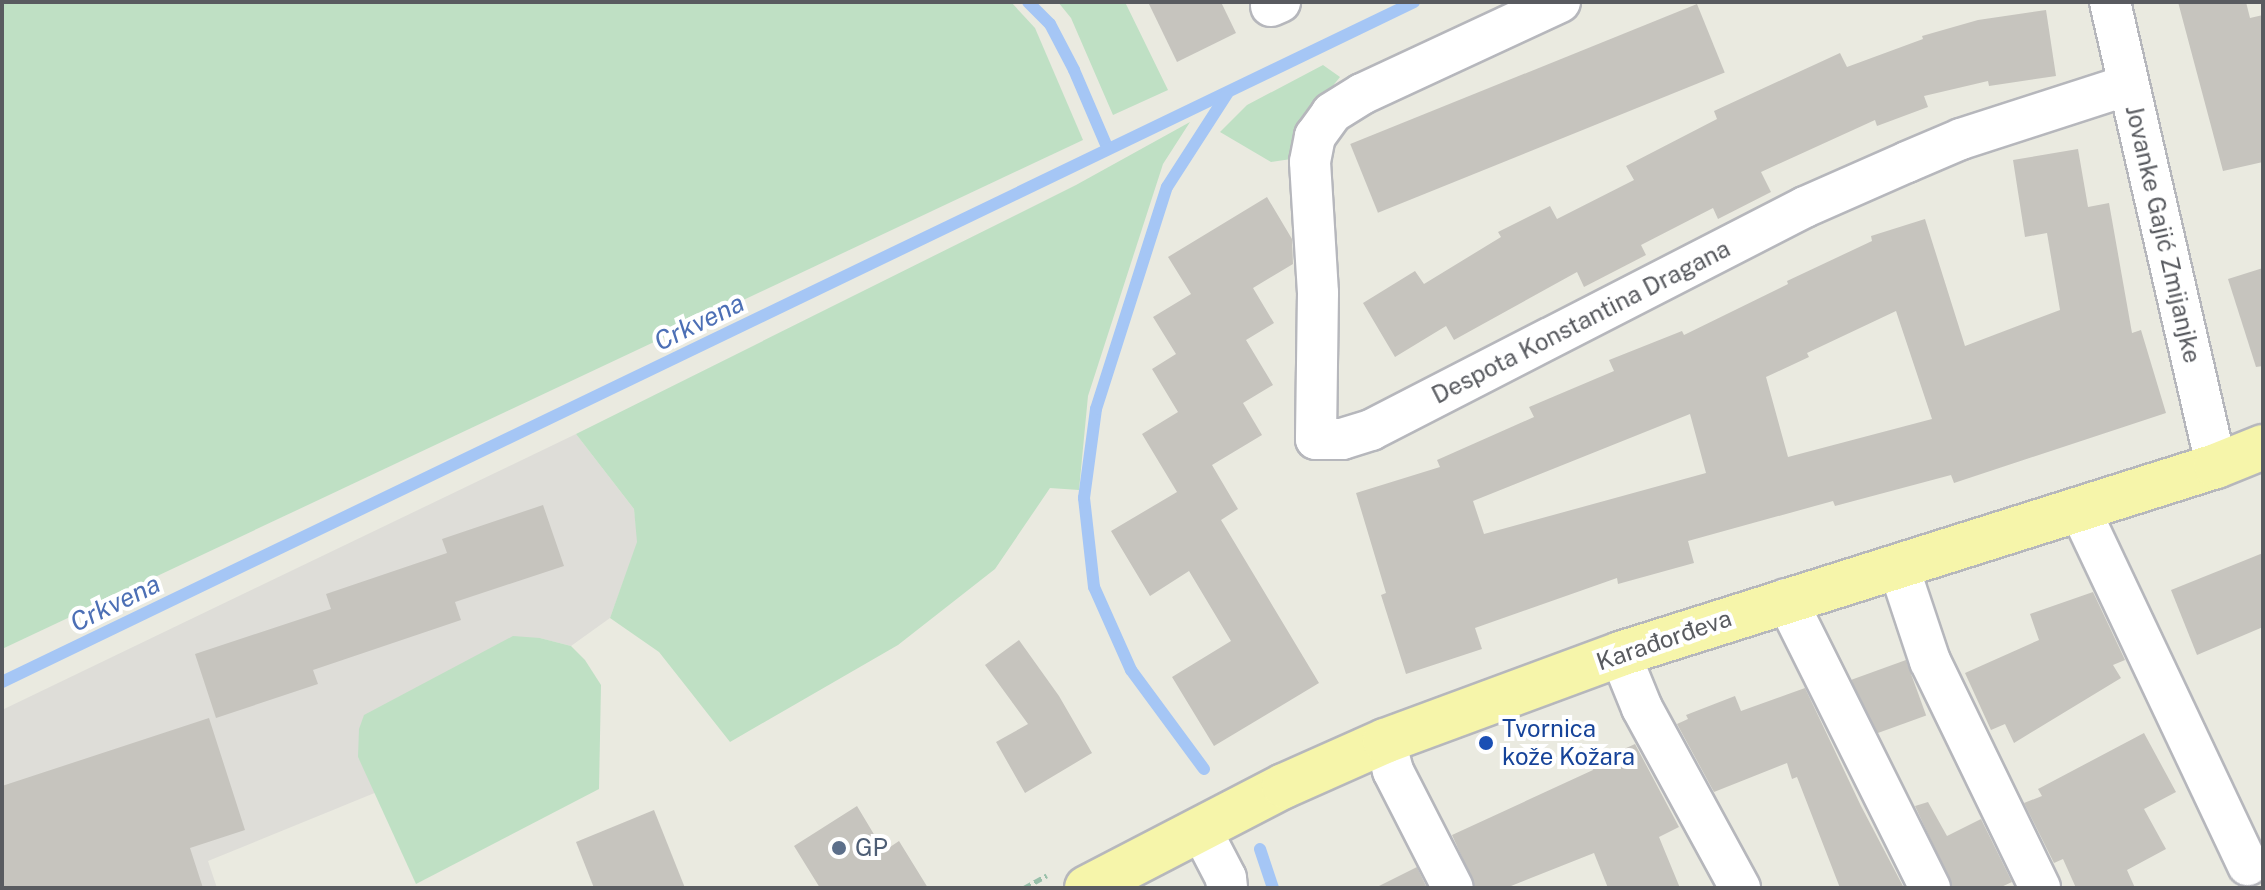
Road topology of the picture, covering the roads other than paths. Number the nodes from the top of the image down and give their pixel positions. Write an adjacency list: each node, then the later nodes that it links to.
1 (1560, 2): 3 (street, Despota Konstantina Dragana)
2 (2110, 2): 3 (street, Jovanke Gajić Zmijanjke)
3 (2128, 85): 5 (street, Jovanke Gajić Zmijanjke)
4 (2263, 447): 5 (main road, Karađorđeva)
5 (2216, 466): 6 (main road, Karađorđeva)
6 (2079, 508): 7 (main road, Karađorđeva); 12 (street)
7 (1898, 565): 8 (main road, Karađorđeva); 18 (street)
8 (1786, 599): 9 (main road, Karađorđeva); 17 (street)
9 (1620, 654): 10 (main road, Karađorđeva); 16 (street)
10 (1385, 741): 11 (main road, Karađorđeva); 15 (street)
11 (1200, 828): 13 (main road, Karađorđeva); 14 (street)
12 (2248, 865)
13 (1087, 888)
14 (1227, 888)
15 (1453, 888)
16 (1740, 888)
17 (1930, 888)
18 (2040, 888)

